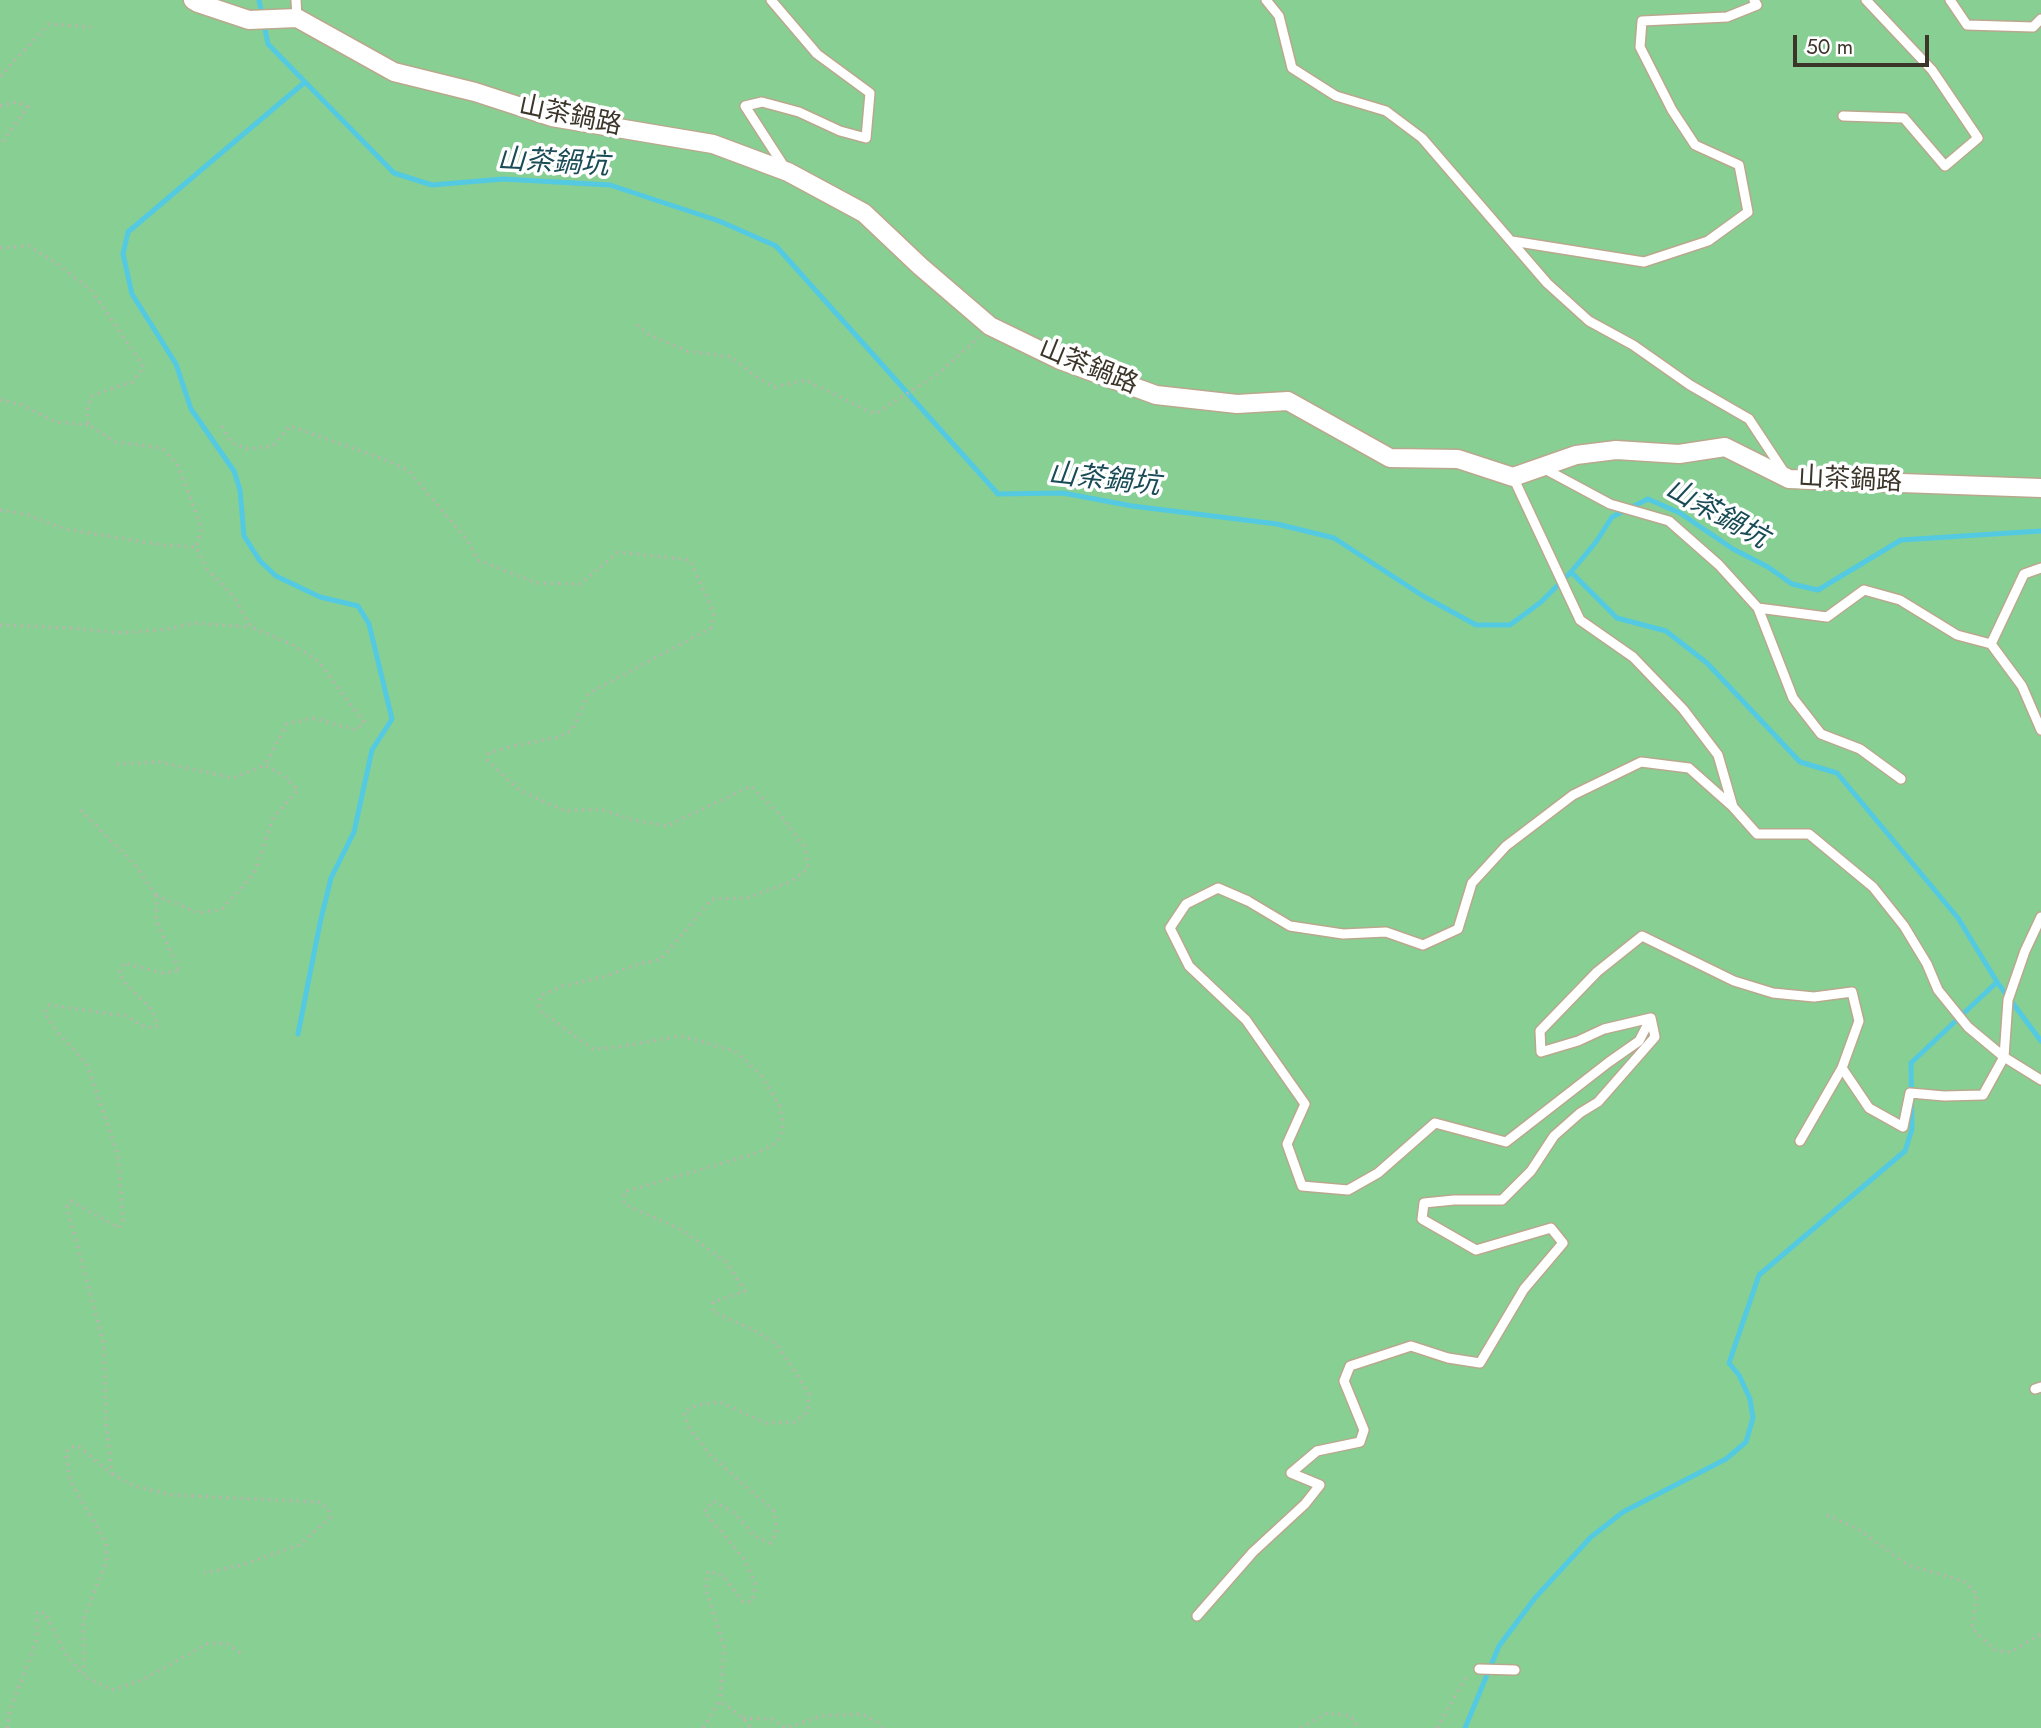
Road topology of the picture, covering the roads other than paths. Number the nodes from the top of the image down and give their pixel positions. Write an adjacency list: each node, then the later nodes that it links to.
1 (193, 0): 7 (street, 山茶鍋路)
2 (771, 0): 10 (lane)
3 (1266, 0): 11 (lane)
4 (1754, 0): 11 (lane)
5 (1866, 0): 9 (lane)
6 (1950, 0): 8 (lane)
7 (296, 9): 10 (street, 山茶鍋路)
8 (2041, 19)
9 (1843, 116)
10 (788, 172): 13 (street, 山茶鍋路)
11 (1512, 241): 14 (lane)
12 (1541, 467): 13 (street, 山茶鍋路); 14 (street, 山茶鍋路); 17 (lane)
13 (1513, 477): 21 (lane)
14 (1789, 479): 15 (street, 山茶鍋路)
15 (2041, 488)
16 (2041, 568): 18 (lane)
17 (1758, 608): 18 (lane); 20 (lane)
18 (1991, 644): 19 (lane)
19 (2041, 730)
20 (1901, 779)
21 (1733, 807): 23 (lane); 24 (lane)
22 (2041, 917): 24 (lane)
23 (1651, 1018): 25 (lane); 28 (lane)
24 (2004, 1057): 25 (lane); 26 (lane)
25 (1842, 1068): 27 (lane)
26 (2041, 1080)
27 (1800, 1141)
28 (1197, 1616)
29 (1479, 1669): 30 (lane)
30 (1515, 1670)

